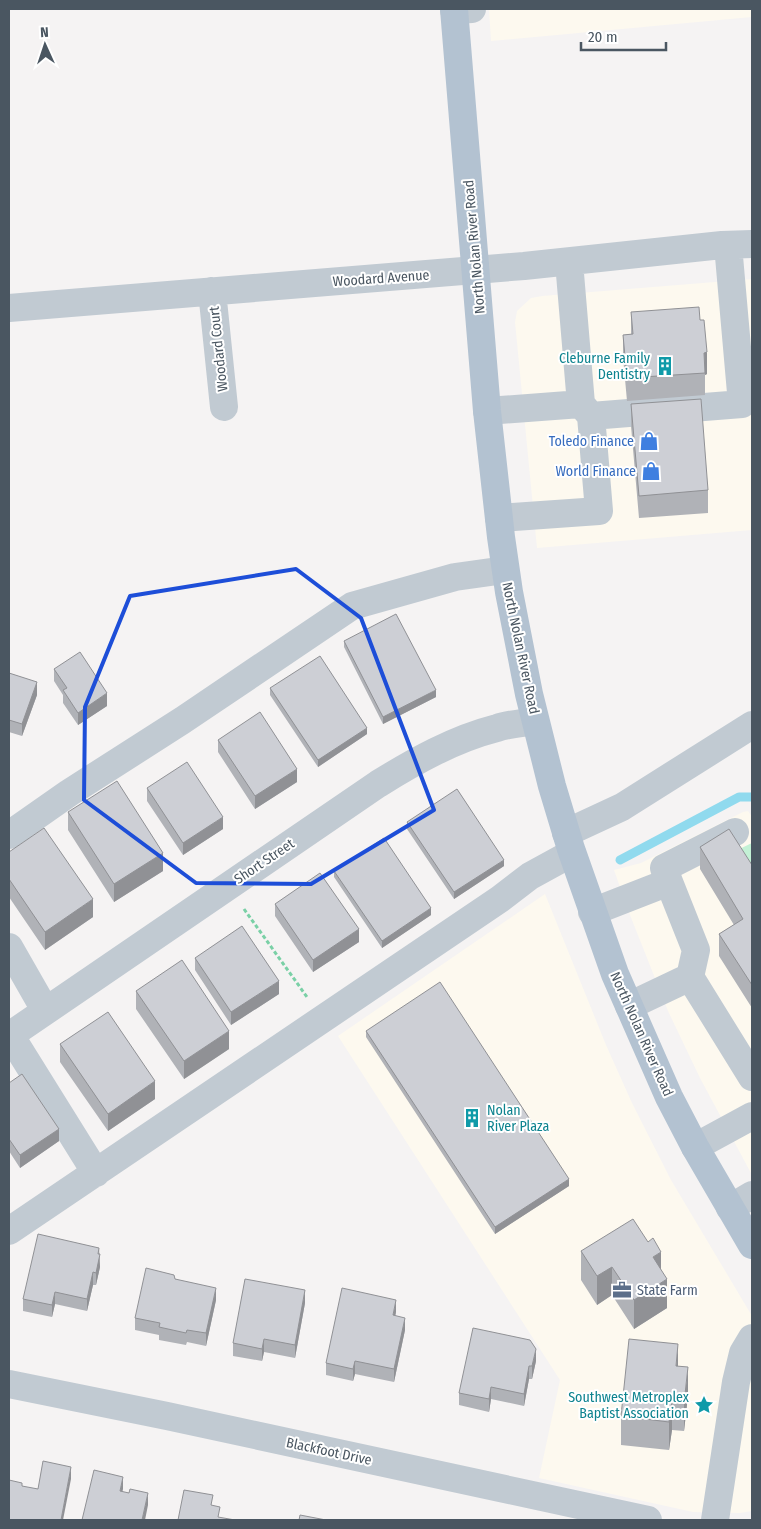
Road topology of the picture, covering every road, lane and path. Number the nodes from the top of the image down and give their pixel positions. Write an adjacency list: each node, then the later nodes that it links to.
1 (460, 9): 4 (main road, North Nolan River Road)
2 (740, 244): 3 (street, Woodard Avenue); 8 (street)
3 (569, 262): 4 (street, Woodard Avenue); 8 (street)
4 (476, 270): 5 (street, Woodard Avenue); 9 (main road, North Nolan River Road)
5 (212, 291): 6 (street, Woodard Avenue); 7 (street, Woodard Court)
6 (9, 308)
7 (224, 407)
8 (586, 410): 9 (street); 10 (street)
9 (487, 411): 10 (main road, North Nolan River Road)
10 (499, 518): 11 (main road, North Nolan River Road)
11 (505, 570): 12 (main road, North Nolan River Road); 15 (street)
12 (535, 721): 16 (main road, North Nolan River Road); 18 (street, Short Street)
13 (752, 725): 16 (street)
14 (735, 832): 17 (street)
15 (9, 835)
16 (569, 843): 19 (main road, North Nolan River Road); 24 (street)
17 (669, 882): 19 (street); 21 (street)
18 (229, 885): 23 (street, Short Street); 24 (path)
19 (592, 912): 22 (main road, North Nolan River Road)
20 (9, 947): 23 (street)
21 (690, 977): 22 (street); 26 (street)
22 (629, 1006): 28 (main road, North Nolan River Road)
23 (45, 1010): 25 (street, Short Street)
24 (322, 1020): 29 (street)
25 (9, 1035): 29 (street)
26 (752, 1077)
27 (752, 1116): 28 (street)
28 (695, 1147): 30 (main road, North Nolan River Road)
29 (96, 1173): 31 (street)
30 (741, 1202): 32 (main road, North Nolan River Road)
31 (9, 1231)
32 (752, 1245)
33 (752, 1338): 36 (street)
34 (9, 1384): 35 (street, Blackfoot Drive)
35 (648, 1520)
36 (715, 1520)

